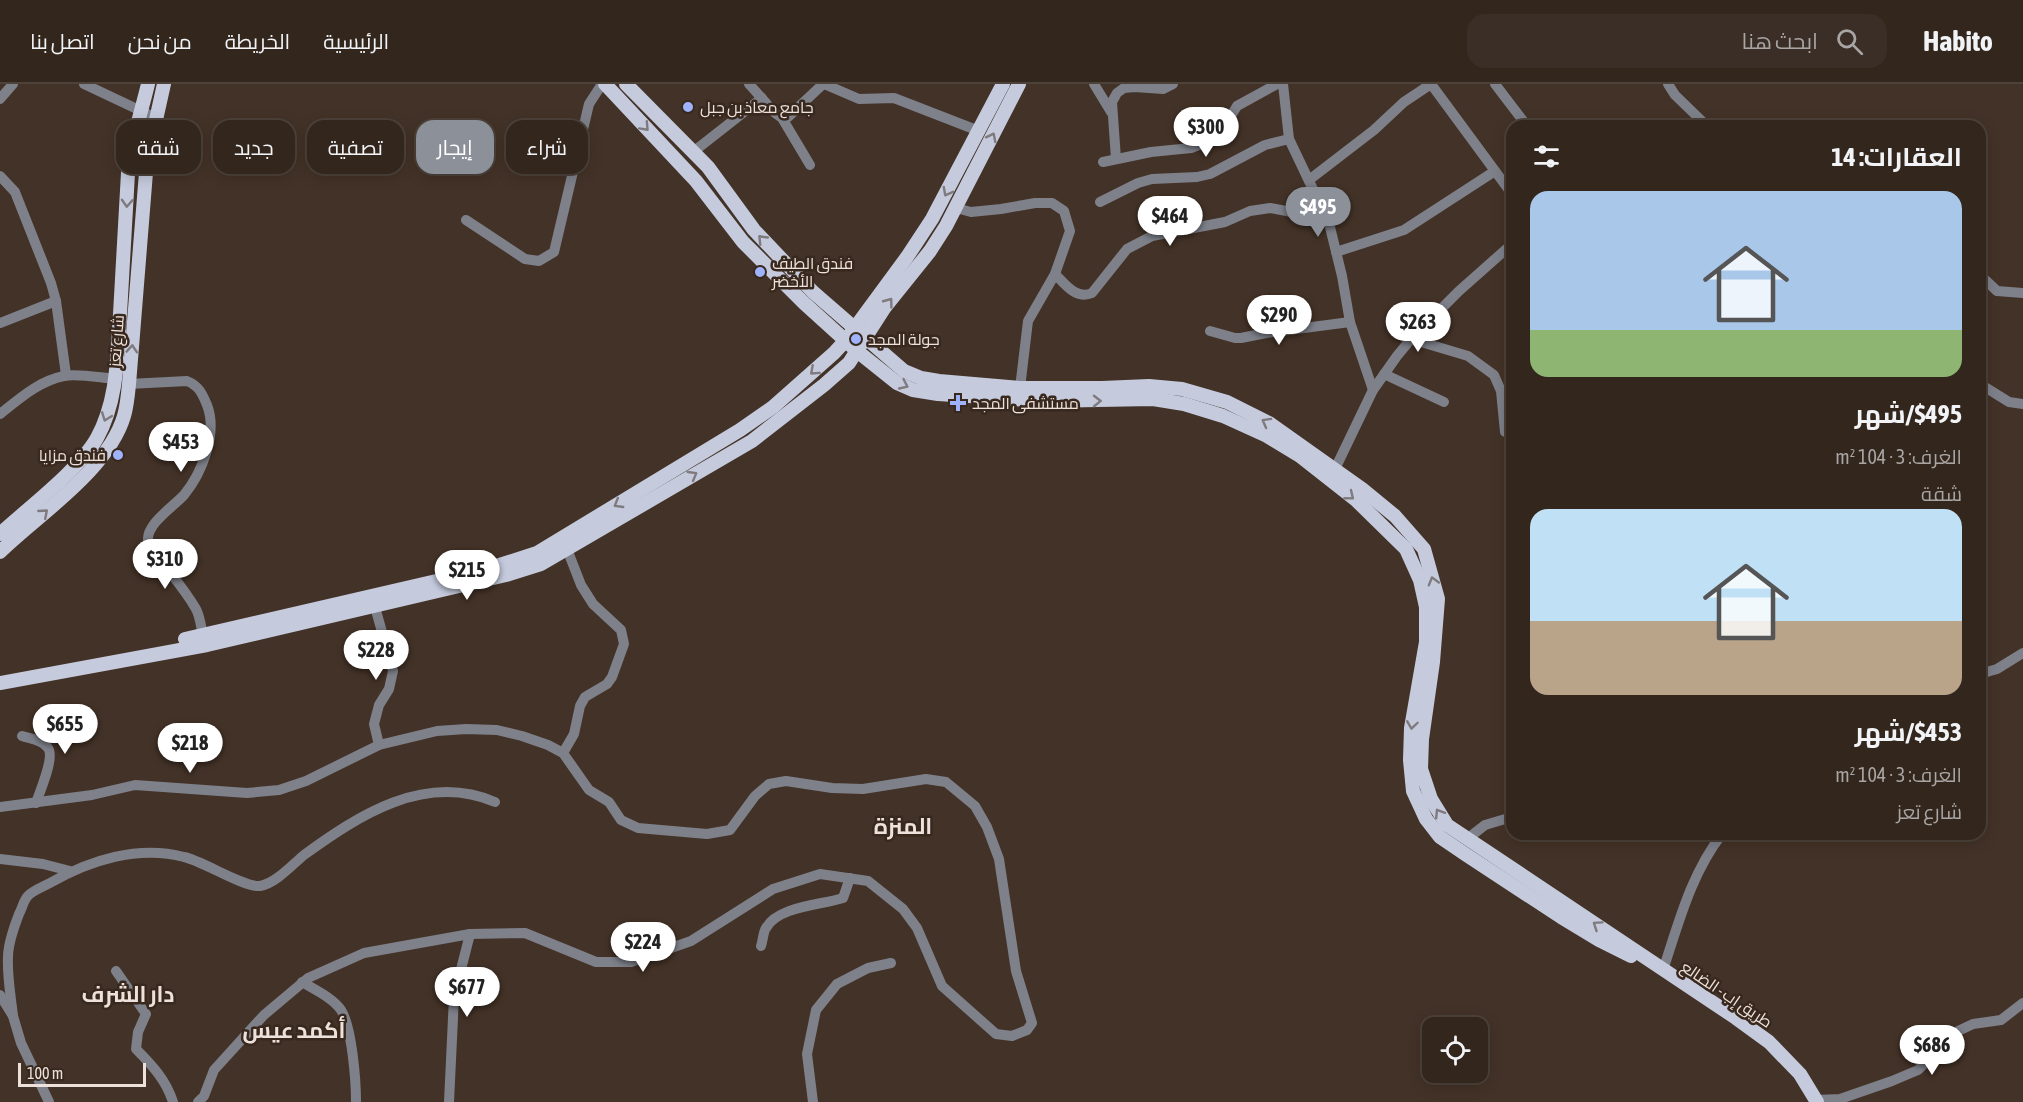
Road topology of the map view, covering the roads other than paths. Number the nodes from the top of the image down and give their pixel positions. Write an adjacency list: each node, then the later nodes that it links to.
1 (13, 84): 17 (street)
2 (84, 84): 19 (street)
3 (148, 84): 19 (main road, شارع تعز)
4 (164, 84): 20 (main road, شارع تعز)
5 (603, 84): 39 (street); 50 (main road, one-way to 50)
6 (626, 84): 27 (main road)
7 (749, 84): 18 (street)
8 (824, 84): 21 (street); 25 (street)
9 (1003, 84): 25 (main road)
10 (1019, 84): 37 (main road, one-way to 10)
11 (1094, 84): 22 (street)
12 (1173, 84): 22 (street)
13 (1277, 84): 28 (street)
14 (1283, 84): 26 (street)
15 (1495, 84): 23 (street)
16 (1668, 84): 24 (street)
17 (1, 96)
18 (762, 98): 21 (street); 27 (street)
19 (142, 112): 20 (street); 55 (main road, شارع تعز, one-way to 55)
20 (156, 118): 55 (main road, شارع تعز, one-way to 20)
21 (782, 118): 30 (street)
22 (1114, 118): 28 (street)
23 (1522, 120)
24 (1701, 120)
25 (979, 131): 38 (main road, one-way to 38)
26 (1289, 139): 33 (street); 35 (street)
27 (693, 152): 50 (main road, one-way to 27)
28 (1116, 159): 29 (street)
29 (1103, 162)
30 (810, 165)
31 (1495, 171): 33 (street); 34 (street); 42 (street)
32 (0, 176): 46 (street)
33 (1309, 180): 36 (street)
34 (1506, 186)
35 (1100, 202)
36 (1322, 207): 42 (street); 43 (street)
37 (956, 208): 40 (main road); 43 (street)
38 (933, 219): 40 (main road); 50 (main road)
39 (466, 220)
40 (946, 226): 50 (main road, one-way to 40)
41 (1506, 249): 51 (street)
42 (1336, 252): 47 (street)
43 (1055, 274): 56 (street)
44 (1986, 281): 45 (street)
45 (2023, 293)
46 (56, 301): 48 (street); 54 (street)
47 (1350, 322): 49 (street); 58 (street)
48 (0, 323)
49 (1210, 331)
50 (854, 336): 52 (main road); 56 (main road); 64 (main road, one-way to 64)
51 (1411, 339): 53 (street); 62 (street)
52 (857, 351): 64 (main road, one-way to 52); 86 (main road, one-way to 86)
53 (1384, 374): 58 (street); 59 (street)
54 (66, 375): 55 (street); 61 (street)
55 (123, 382): 65 (main road, شارع تعز, one-way to 65); 67 (main road, شارع تعز, one-way to 55); 69 (street)
56 (1020, 388): 63 (main road, one-way to 56)
57 (1986, 388): 60 (street)
58 (1373, 390): 63 (street)
59 (1444, 402)
60 (2023, 404)
61 (0, 414)
62 (1505, 432)
63 (1335, 469): 81 (main road, one-way to 63)
64 (656, 489): 66 (main road); 69 (main road, one-way to 69)
65 (0, 534)
66 (567, 549): 68 (main road); 76 (street)
67 (0, 552)
68 (375, 607): 73 (main road); 75 (street)
69 (203, 636): 72 (main road)
70 (2023, 653): 71 (street)
71 (1986, 672)
72 (0, 674)
73 (0, 683)
74 (22, 736): 78 (street)
75 (379, 745): 76 (street); 78 (street)
76 (563, 753): 85 (street)
77 (495, 802): 84 (street)
78 (36, 803): 79 (street)
79 (0, 807)
80 (1506, 819): 81 (street)
81 (1467, 839): 86 (main road)
82 (1718, 840): 90 (street)
83 (0, 859): 84 (street)
84 (70, 871): 95 (street)
85 (850, 878): 87 (street); 88 (street)
86 (1527, 886): 90 (main road, طريق إب - الضالع)
87 (470, 934): 92 (street); 101 (street)
88 (761, 946)
89 (891, 963): 102 (street)
90 (1663, 970): 96 (main road, طريق إب - الضالع)
91 (116, 971): 98 (street)
92 (302, 982): 99 (street); 100 (street)
93 (0, 995): 95 (street)
94 (2023, 1003): 96 (street)
95 (13, 1016): 97 (street)
96 (1816, 1101)
97 (49, 1102)
98 (173, 1102)
99 (198, 1102)
100 (356, 1102)
101 (449, 1102)
102 (813, 1102)

